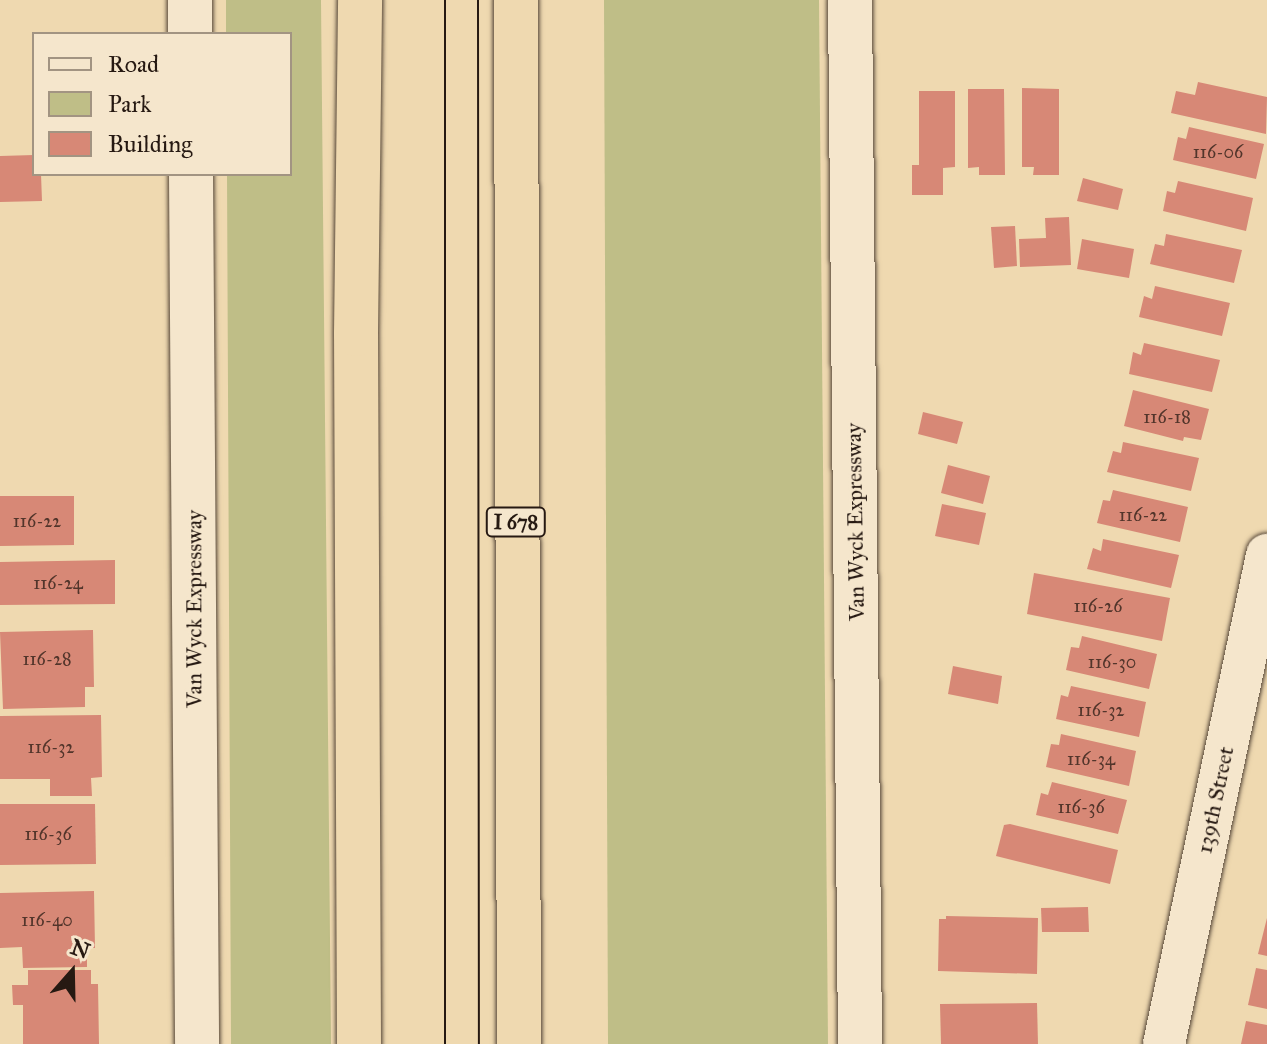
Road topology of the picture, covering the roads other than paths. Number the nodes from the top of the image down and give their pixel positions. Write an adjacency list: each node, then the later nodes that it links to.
1 (190, 0): 6 (main road)
2 (333, 0): 8 (highway)
3 (360, 0): 8 (highway)
4 (516, 0): 12 (highway, I 678)
5 (850, 0): 13 (main road, Van Wyck Expressway)
6 (190, 32)
7 (191, 176): 10 (main road, Van Wyck Expressway)
8 (356, 334): 11 (highway)
9 (1267, 555): 14 (street, 139th Street)
10 (197, 1044)
11 (359, 1044)
12 (519, 1044)
13 (860, 1044)
14 (1164, 1044)

